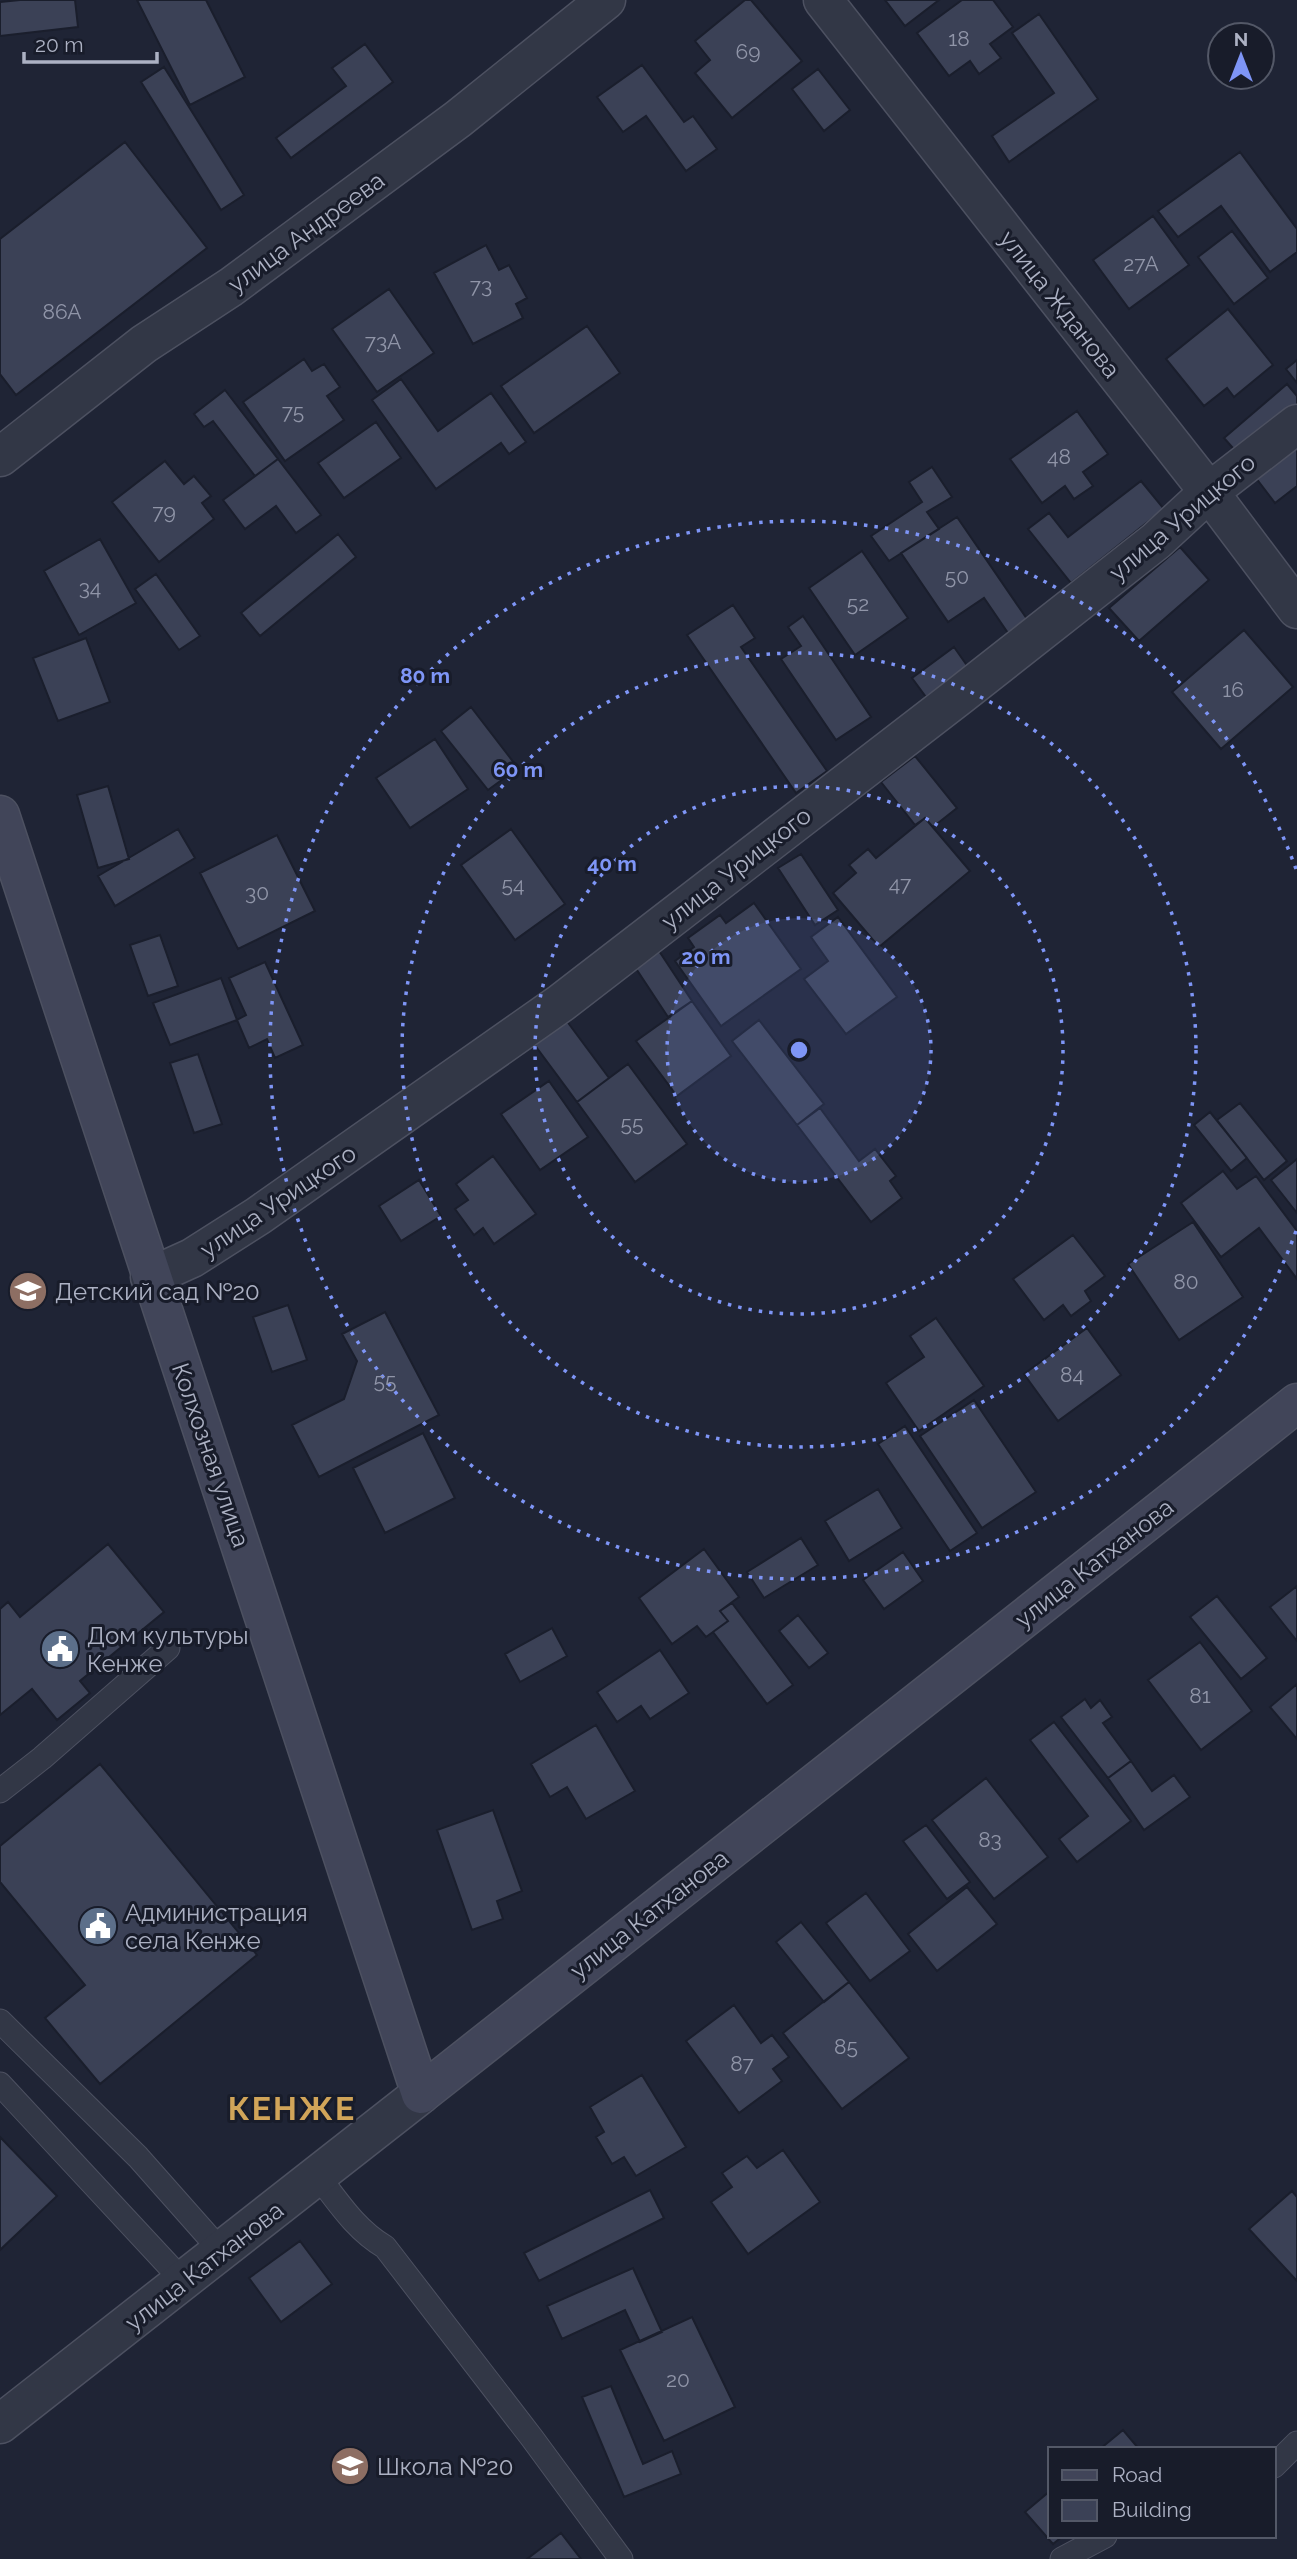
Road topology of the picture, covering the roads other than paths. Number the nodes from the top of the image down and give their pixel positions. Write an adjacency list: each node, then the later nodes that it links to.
1 (606, 0): 4 (street, улица Андреева)
2 (823, 0): 5 (street, улица Жданова)
3 (1297, 424): 5 (street, улица Урицкого)
4 (0, 457)
5 (1209, 492): 6 (street, улица Жданова); 8 (street, улица Урицкого)
6 (1297, 609)
7 (0, 815): 8 (street, Колхозная улица)
8 (150, 1277): 14 (street, Колхозная улица)
9 (1297, 1403): 14 (street, улица Катханова)
10 (168, 1648): 11 (lane)
11 (0, 1791)
12 (0, 2021): 16 (lane)
13 (0, 2084): 17 (lane)
14 (421, 2094): 15 (street, улица Катханова)
15 (318, 2176): 16 (street, улица Катханова); 22 (lane)
16 (222, 2252): 17 (street, улица Катханова)
17 (184, 2282): 18 (street, улица Катханова)
18 (0, 2424)
19 (1297, 2443): 20 (lane)
20 (1276, 2464)
21 (1101, 2538): 23 (lane)
22 (621, 2559)
23 (1062, 2559)

